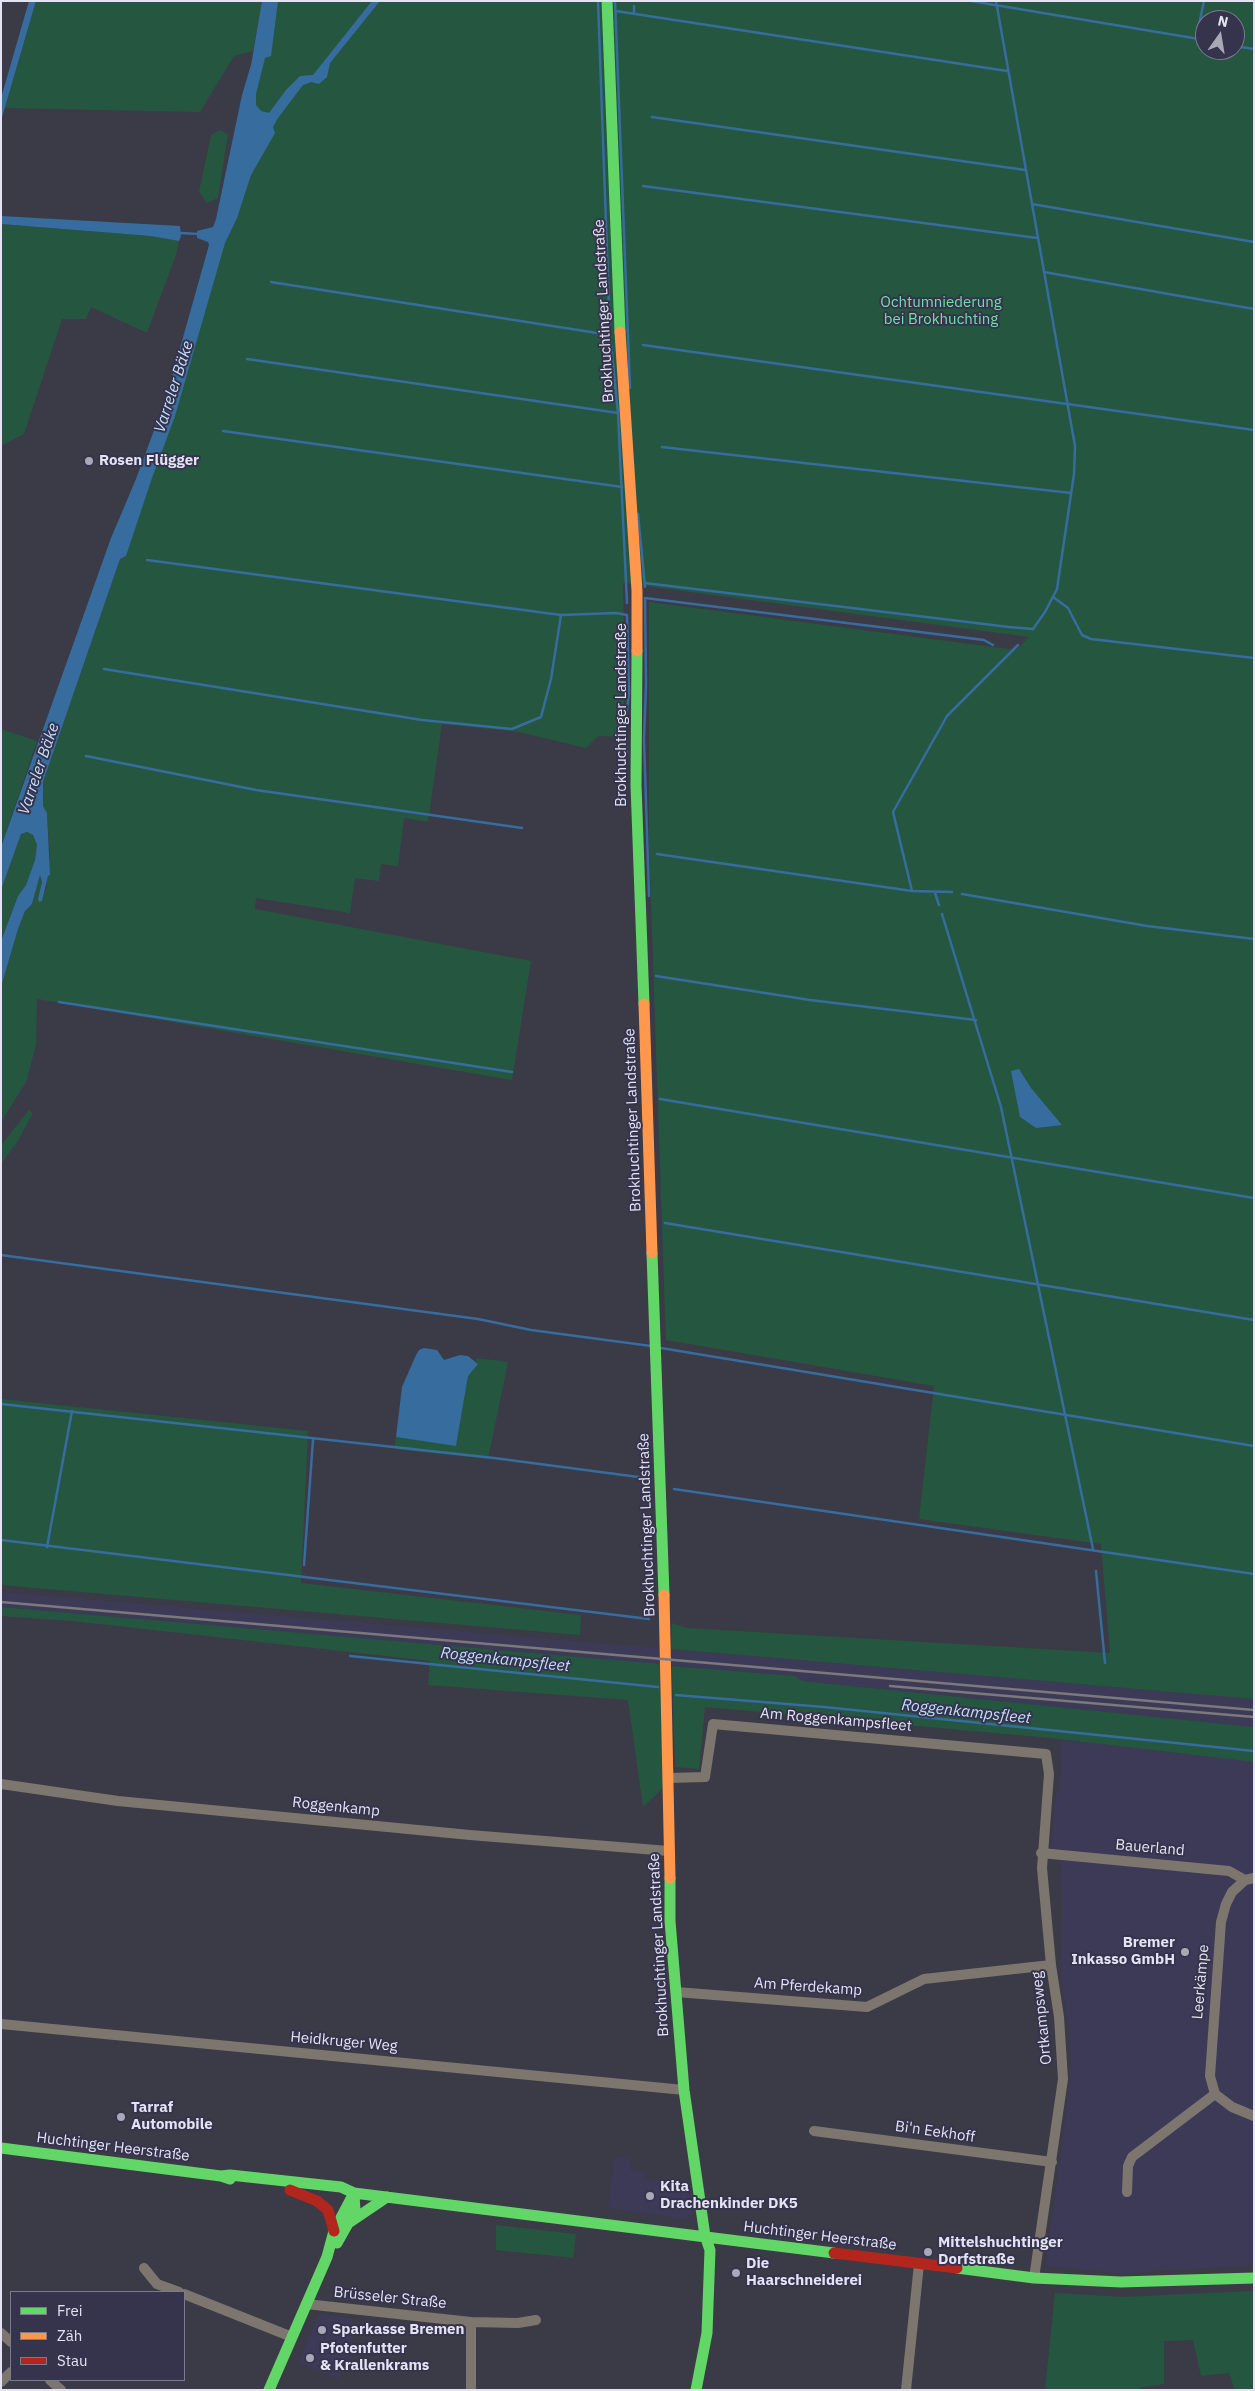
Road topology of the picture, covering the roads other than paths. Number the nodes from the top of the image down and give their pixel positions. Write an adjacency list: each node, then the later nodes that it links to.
1 (607, 1): 3 (street, Brokhuchtinger Landstraße)
2 (1046, 1754): 3 (street, Am Roggenkampsfleet); 6 (street, Ortkampsweg)
3 (669, 1778): 5 (street, Brokhuchtinger Landstraße)
4 (1, 1784): 5 (street, Roggenkamp)
5 (669, 1851): 9 (street, Brokhuchtinger Landstraße)
6 (1041, 1853): 7 (street, Bauerland); 8 (street, Ortkampsweg)
7 (1249, 1879): 12 (street, Leerkämpe)
8 (1051, 1965): 9 (street, Am Pferdekamp); 16 (street, Ortkampsweg)
9 (676, 1992): 11 (street, Brokhuchtinger Landstraße)
10 (1, 2024): 11 (street, Heidkruger Weg)
11 (684, 2090): 24 (street, Brokhuchtinger Landstraße)
12 (1215, 2094): 13 (street); 19 (street)
13 (1254, 2116)
14 (814, 2131): 16 (street, Bi'n Eekhoff)
15 (1, 2148): 17 (street, Huchtinger Heerstraße)
16 (1052, 2162): 28 (street, Ortkampsweg)
17 (221, 2176): 18 (street, Huchtinger Heerstraße); 20 (street, Huchtinger Heerstraße)
18 (290, 2190): 20 (street, Huchtinger Heerstraße); 23 (street)
19 (1128, 2192)
20 (354, 2193): 21 (street, Huchtinger Heerstraße); 22 (street); 23 (street)
21 (387, 2197): 22 (street); 24 (street, Huchtinger Heerstraße)
22 (350, 2222): 25 (street)
23 (334, 2231): 25 (street)
24 (705, 2236): 26 (street, Huchtinger Heerstraße); 42 (street, Brokhuchtinger Landstraße)
25 (327, 2257): 32 (street)
26 (919, 2264): 28 (street, Huchtinger Heerstraße); 43 (street)
27 (144, 2268): 30 (street)
28 (1034, 2278): 29 (street, Huchtinger Heerstraße)
29 (1254, 2278)
30 (176, 2291)
31 (185, 2294): 35 (street)
32 (306, 2304): 34 (street, Brüsseler Straße); 35 (street)
33 (536, 2320): 34 (street, Brüsseler Straße)
34 (471, 2322): 41 (street)
35 (292, 2337): 40 (street)
36 (10, 2373): 38 (street)
37 (51, 2381): 39 (street)
38 (1, 2382)
39 (61, 2390)
40 (269, 2390)
41 (471, 2390)
42 (696, 2390)
43 (906, 2390)

